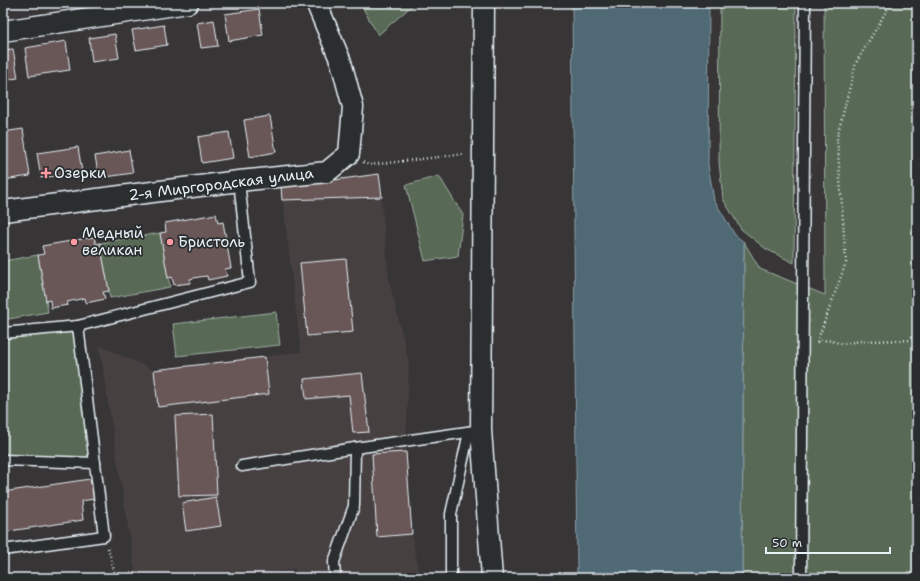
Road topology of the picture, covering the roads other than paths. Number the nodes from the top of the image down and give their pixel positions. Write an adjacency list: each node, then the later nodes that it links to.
1 (188, 3): 5 (street)
2 (318, 3): 6 (street, 2-я Миргородская улица)
3 (484, 3): 10 (street)
4 (804, 3): 19 (lane)
5 (3, 31)
6 (239, 181): 7 (street, 2-я Миргородская улица); 8 (lane)
7 (3, 211)
8 (78, 326): 9 (lane); 13 (lane)
9 (3, 333)
10 (475, 431): 11 (lane); 17 (lane); 18 (street)
11 (355, 448): 14 (lane); 16 (lane)
12 (3, 460): 13 (lane)
13 (95, 463): 15 (lane)
14 (242, 466)
15 (3, 550)
16 (335, 578)
17 (451, 578)
18 (492, 578)
19 (801, 578)

